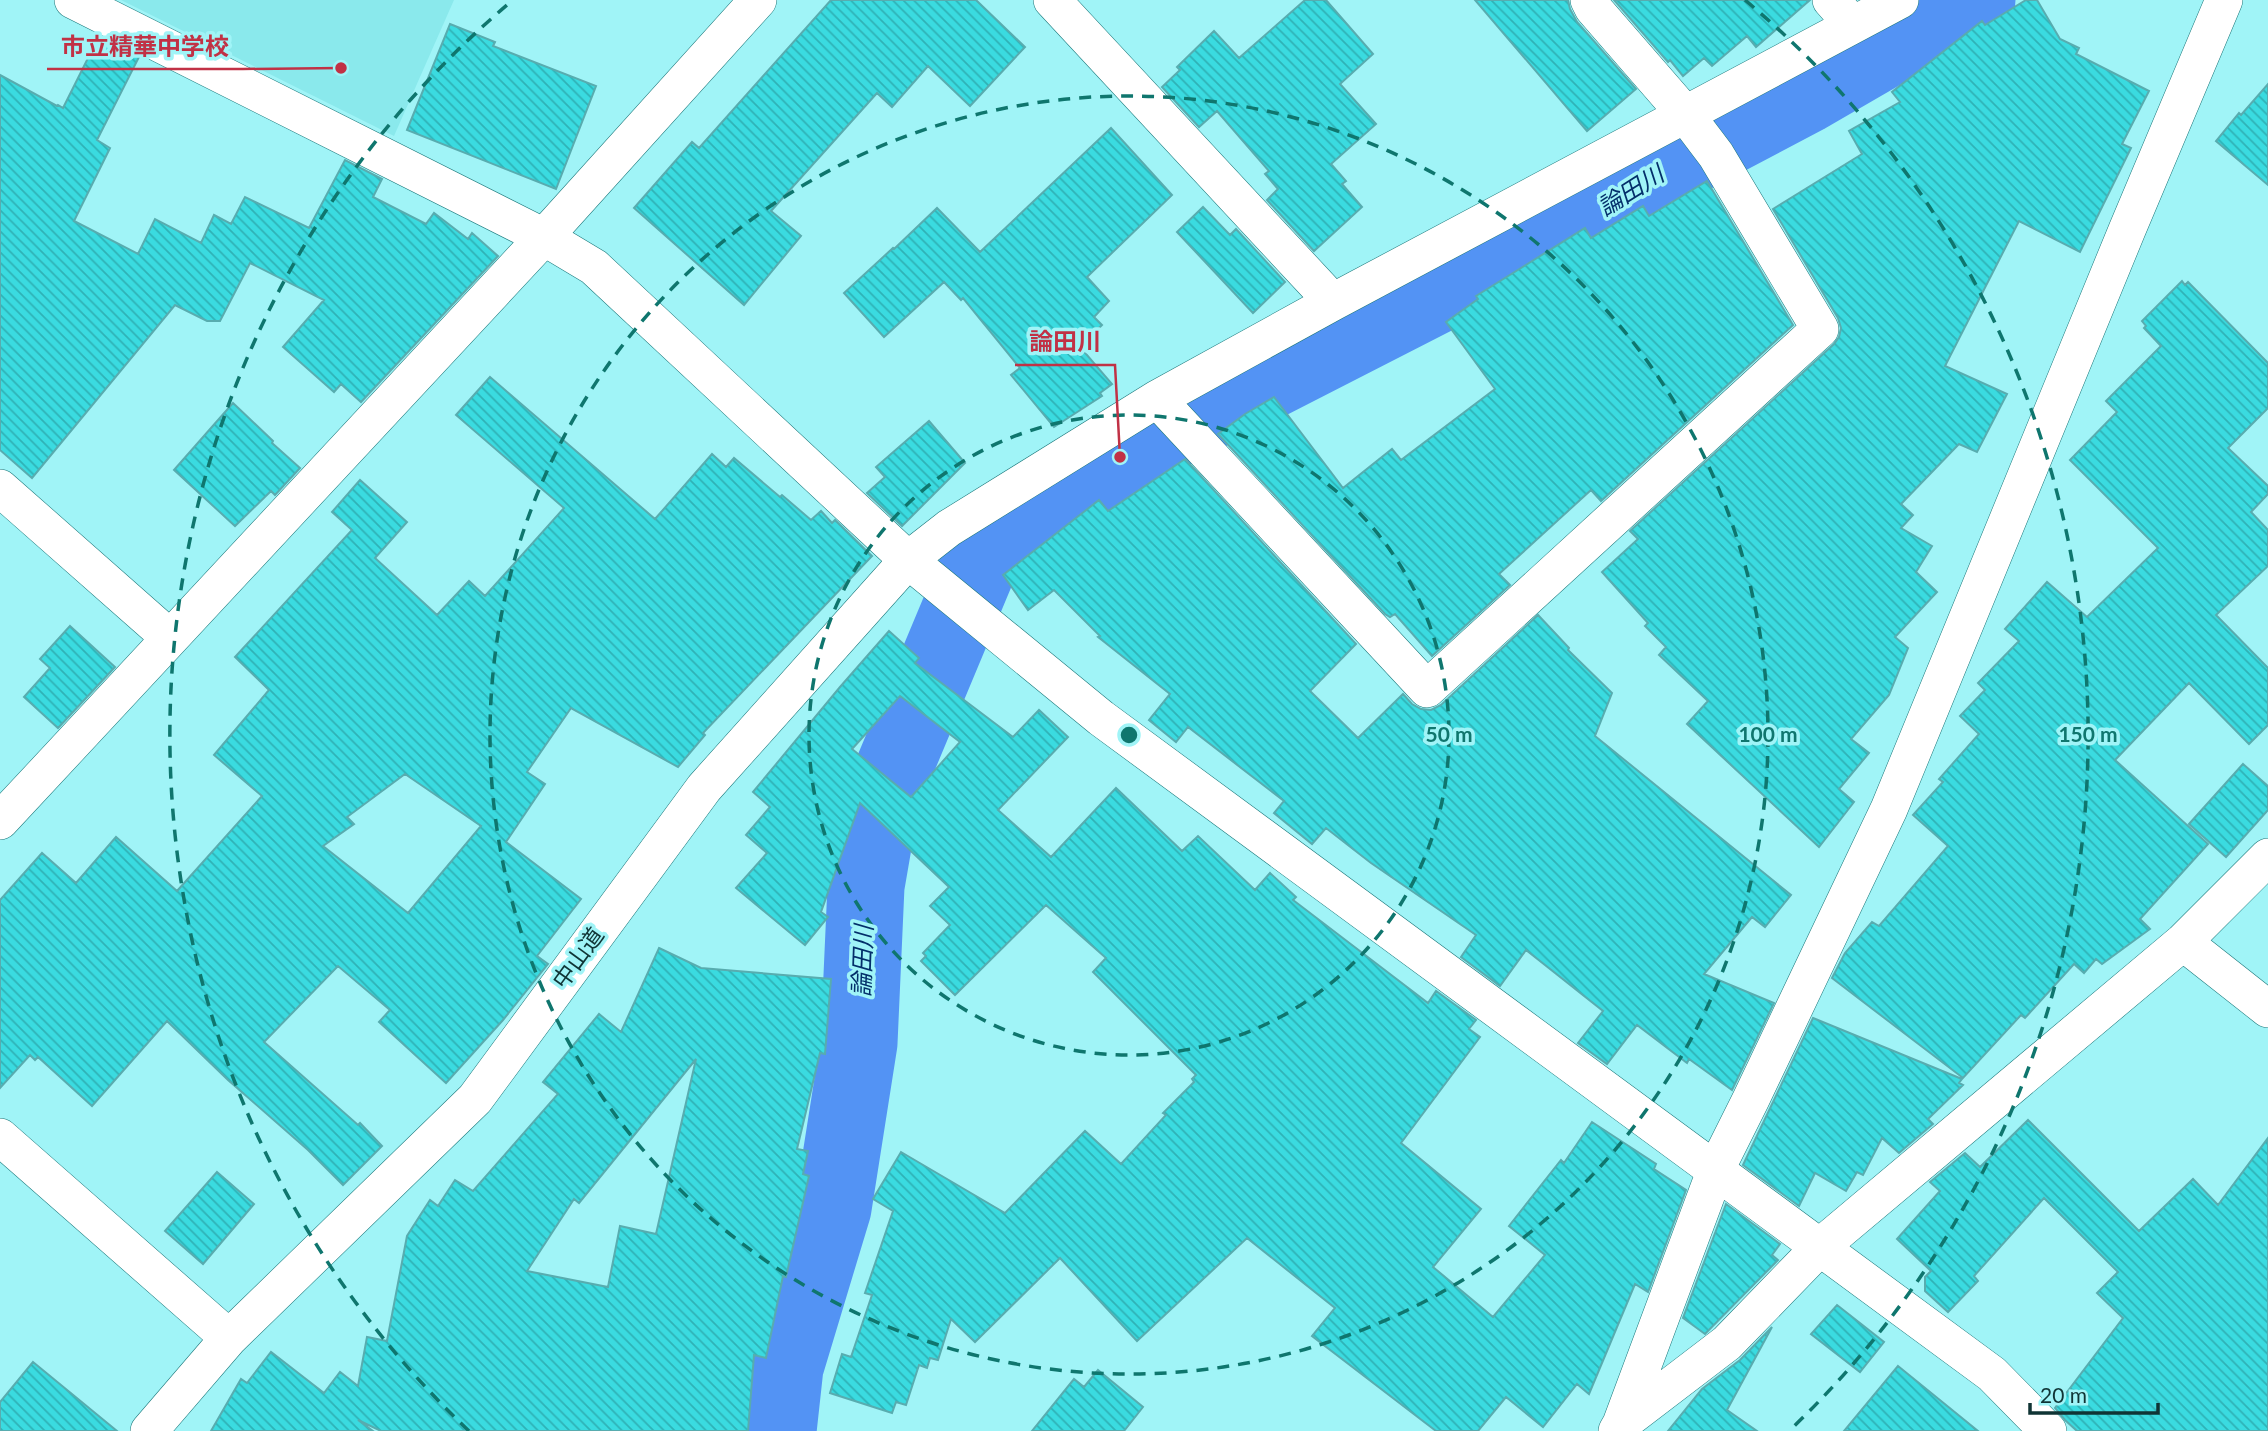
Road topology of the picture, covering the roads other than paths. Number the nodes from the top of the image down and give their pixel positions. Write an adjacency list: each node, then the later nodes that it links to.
1 (73, 0): 9 (street)
2 (758, 0): 9 (street)
3 (1052, 0): 10 (street)
4 (1588, 0): 8 (street)
5 (1900, 0): 7 (street, 中山道)
6 (2224, 0): 20 (street)
7 (1842, 12): 8 (street, 中山道)
8 (1699, 133): 10 (street, 中山道); 11 (street)
9 (544, 237): 13 (street); 14 (street)
10 (1334, 302): 11 (street, 中山道)
11 (1175, 418): 13 (street, 中山道)
12 (0, 488): 14 (street)
13 (908, 560): 20 (street); 22 (street, 中山道)
14 (170, 639): 15 (street)
15 (0, 821)
16 (2268, 857): 17 (street)
17 (2183, 942): 18 (street); 21 (street)
18 (2268, 1009)
19 (0, 1137): 22 (street)
20 (1716, 1169): 21 (street); 23 (street)
21 (1821, 1246): 23 (street); 25 (street)
22 (229, 1338): 24 (street, 中山道)
23 (1619, 1427)
24 (149, 1431)
25 (2048, 1431)

